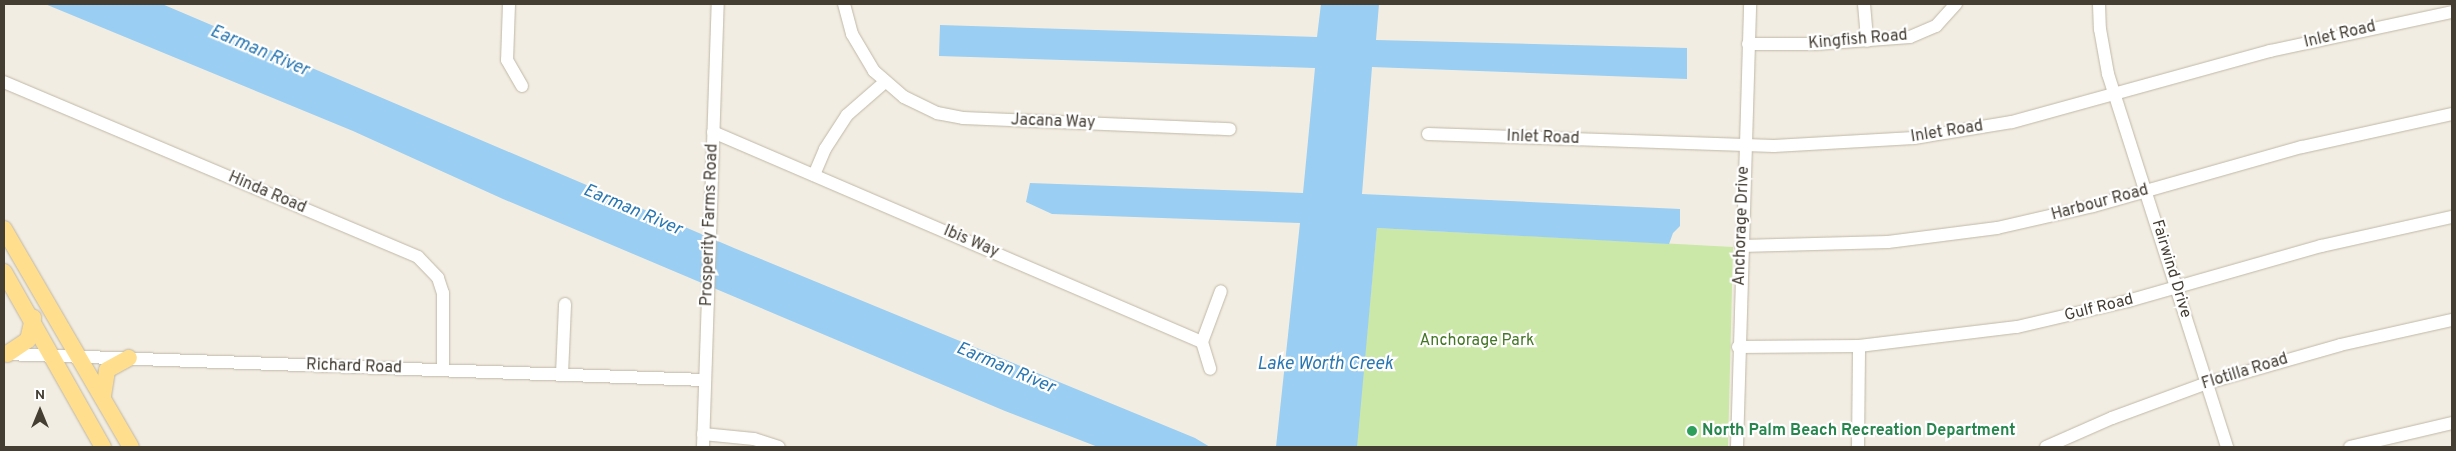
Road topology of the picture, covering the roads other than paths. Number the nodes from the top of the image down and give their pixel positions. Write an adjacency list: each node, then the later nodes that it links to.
1 (509, 4): 13 (street)
2 (718, 4): 17 (street, Prosperity Farms Road)
3 (844, 4): 12 (street)
4 (1750, 4): 10 (street, Anchorage Drive)
5 (1864, 4): 9 (street)
6 (1956, 4): 9 (street, Kingfish Road)
7 (2099, 4): 14 (street, Fairwind Drive)
8 (2452, 12): 14 (street, Inlet Road)
9 (1867, 41): 10 (street, Kingfish Road)
10 (1748, 44): 19 (street, Anchorage Drive)
11 (4, 82): 39 (street, Hinda Road)
12 (884, 82): 16 (street, Jacana Way); 20 (street)
13 (522, 86)
14 (2116, 94): 19 (street, Inlet Road); 21 (street, Fairwind Drive)
15 (2452, 114): 21 (street, Harbour Road)
16 (1230, 129)
17 (713, 132): 20 (street, Ibis Way); 41 (street, Prosperity Farms Road)
18 (1428, 134): 19 (street, Inlet Road)
19 (1745, 145): 24 (street, Anchorage Drive)
20 (814, 175): 31 (street, Ibis Way)
21 (2146, 191): 24 (street, Harbour Road); 26 (street, Fairwind Drive)
22 (2452, 217): 26 (street, Gulf Road)
23 (4, 229): 36 (main road)
24 (1741, 246): 33 (street, Anchorage Drive)
25 (4, 272): 29 (main road)
26 (2176, 287): 32 (street, Gulf Road); 42 (street, Fairwind Drive)
27 (1221, 291): 31 (street)
28 (565, 304): 40 (street)
29 (32, 318): 34 (main road); 35 (main road)
30 (2452, 320): 42 (street, Flotilla Road)
31 (1202, 342): 38 (street)
32 (1859, 346): 33 (street, Gulf Road); 51 (street)
33 (1738, 347): 50 (street, Anchorage Drive)
34 (6, 354): 35 (street, Richard Road)
35 (53, 355): 36 (street, Richard Road); 46 (main road)
36 (79, 356): 37 (street, Richard Road); 43 (main road)
37 (129, 358): 39 (street, Richard Road); 43 (main road)
38 (1210, 369)
39 (443, 370): 40 (street, Richard Road)
40 (562, 374): 41 (street, Richard Road)
41 (705, 380): 45 (street, Prosperity Farms Road)
42 (2207, 383): 52 (street, Flotilla Road); 53 (street, Fairwind Drive)
43 (103, 396): 47 (main road)
44 (2452, 423): 54 (street)
45 (703, 434): 48 (street, Prosperity Farms Road); 49 (street)
46 (103, 447)
47 (131, 447)
48 (703, 447)
49 (779, 447)
50 (1737, 447)
51 (1858, 447)
52 (2046, 447)
53 (2227, 447)
54 (2350, 447)

